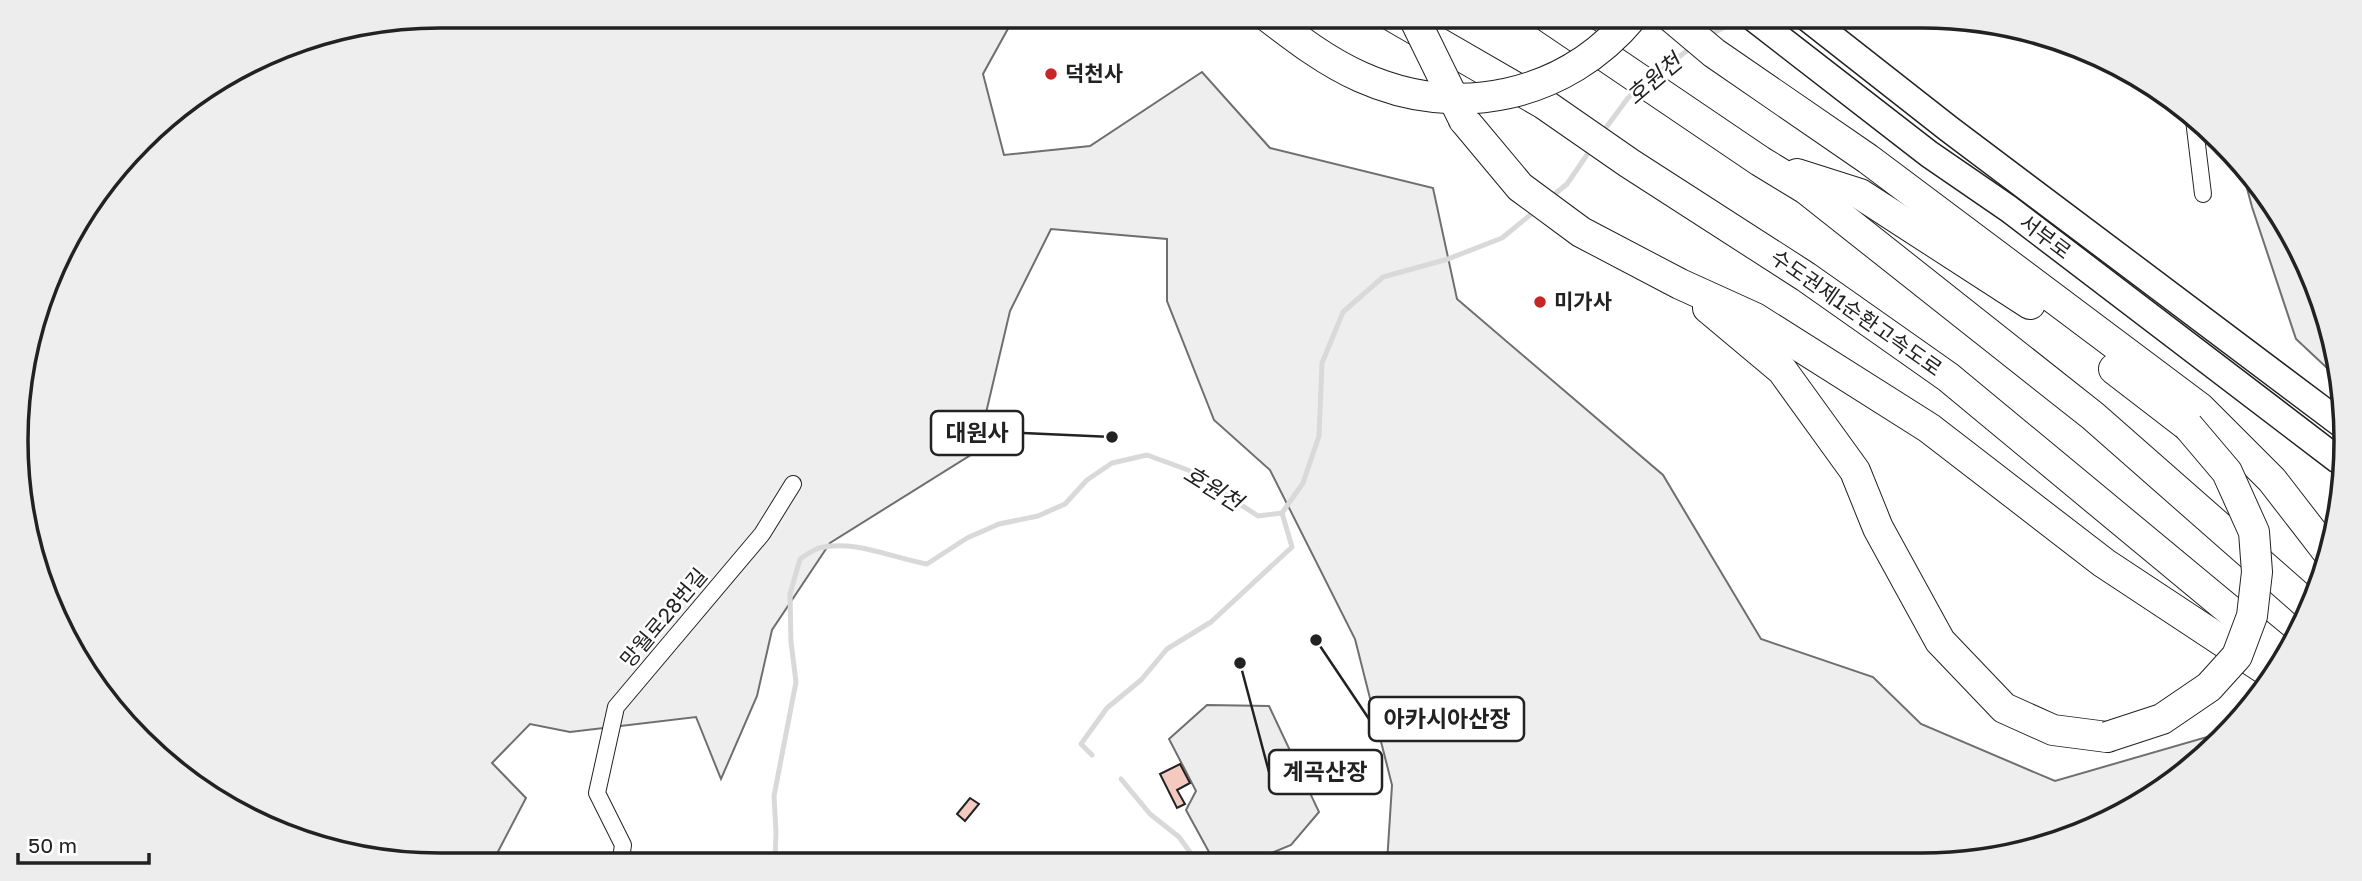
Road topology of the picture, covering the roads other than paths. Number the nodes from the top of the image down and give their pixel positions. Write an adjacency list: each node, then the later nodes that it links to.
1 (1283, 28): 5 (highway, bridge)
2 (1413, 28): 18 (highway, 수도권제1순환고속도로, bridge)
3 (1419, 28): 12 (highway, bridge)
4 (1564, 28): 10 (highway)
5 (1622, 28)
6 (1684, 28): 16 (highway)
7 (1767, 28): 14 (highway, 서부로)
8 (1820, 28): 13 (highway, 서부로)
9 (2196, 132): 11 (street)
10 (1760, 162): 12 (highway, bridge); 17 (highway)
11 (2203, 194)
12 (1726, 313): 19 (highway)
13 (2333, 418)
14 (2333, 456)
15 (793, 484): 20 (street, 망월로28번길)
16 (2321, 543)
17 (2302, 600)
18 (2277, 650)
19 (2265, 669)
20 (622, 853)

